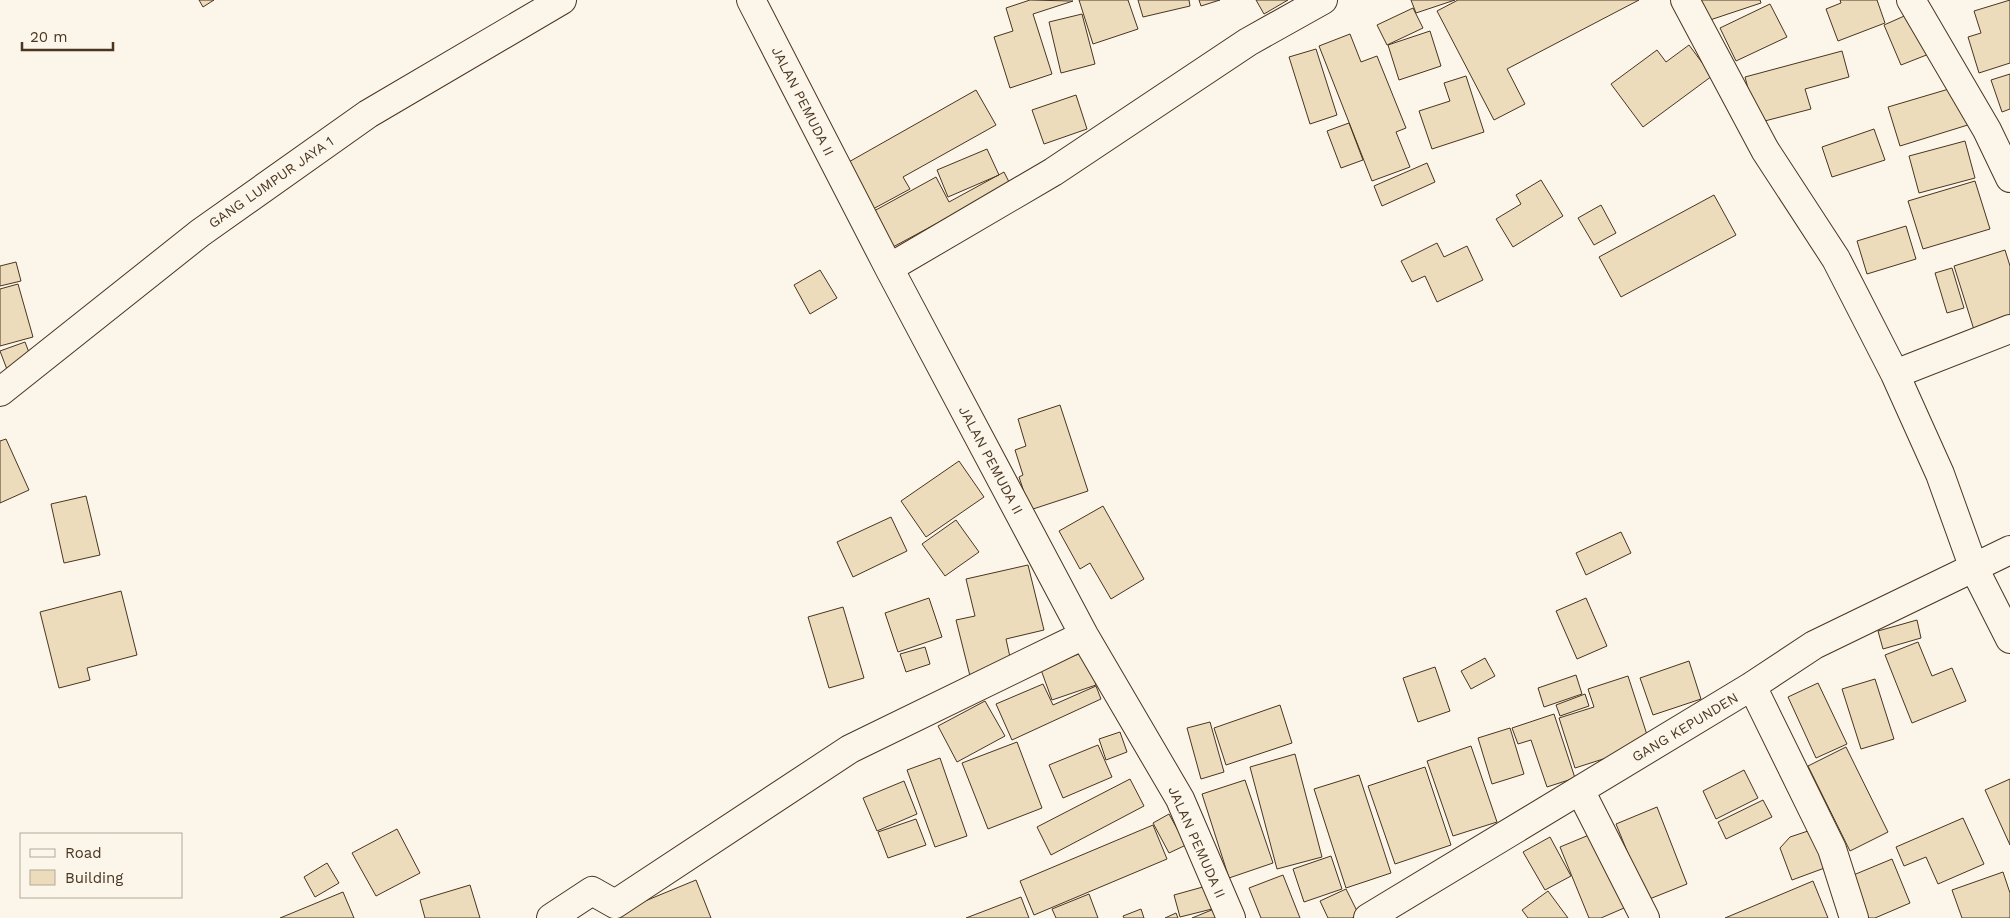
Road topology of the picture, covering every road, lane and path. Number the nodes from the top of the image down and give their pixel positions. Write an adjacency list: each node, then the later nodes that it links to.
1 (562, 0): 10 (street, GANG LUMPUR JAYA 1)
2 (751, 0): 7 (street, JALAN PEMUDA II)
3 (1323, 0): 7 (street)
4 (1685, 0): 9 (street)
5 (1910, 0): 6 (street)
6 (2010, 178)
7 (889, 268): 13 (street, JALAN PEMUDA II)
8 (2010, 329): 9 (street)
9 (1895, 374): 12 (street)
10 (0, 392)
11 (2010, 550): 12 (street, GANG KEPUNDEN)
12 (1973, 566): 14 (street); 15 (street, GANG KEPUNDEN)
13 (1084, 635): 17 (street); 18 (street, JALAN PEMUDA II)
14 (2010, 639)
15 (1752, 686): 16 (street, GANG KEPUNDEN); 21 (street)
16 (1580, 790): 19 (street, GANG KEPUNDEN); 20 (street)
17 (551, 918)
18 (1231, 918)
19 (1368, 918)
20 (1646, 918)
21 (1854, 918)

